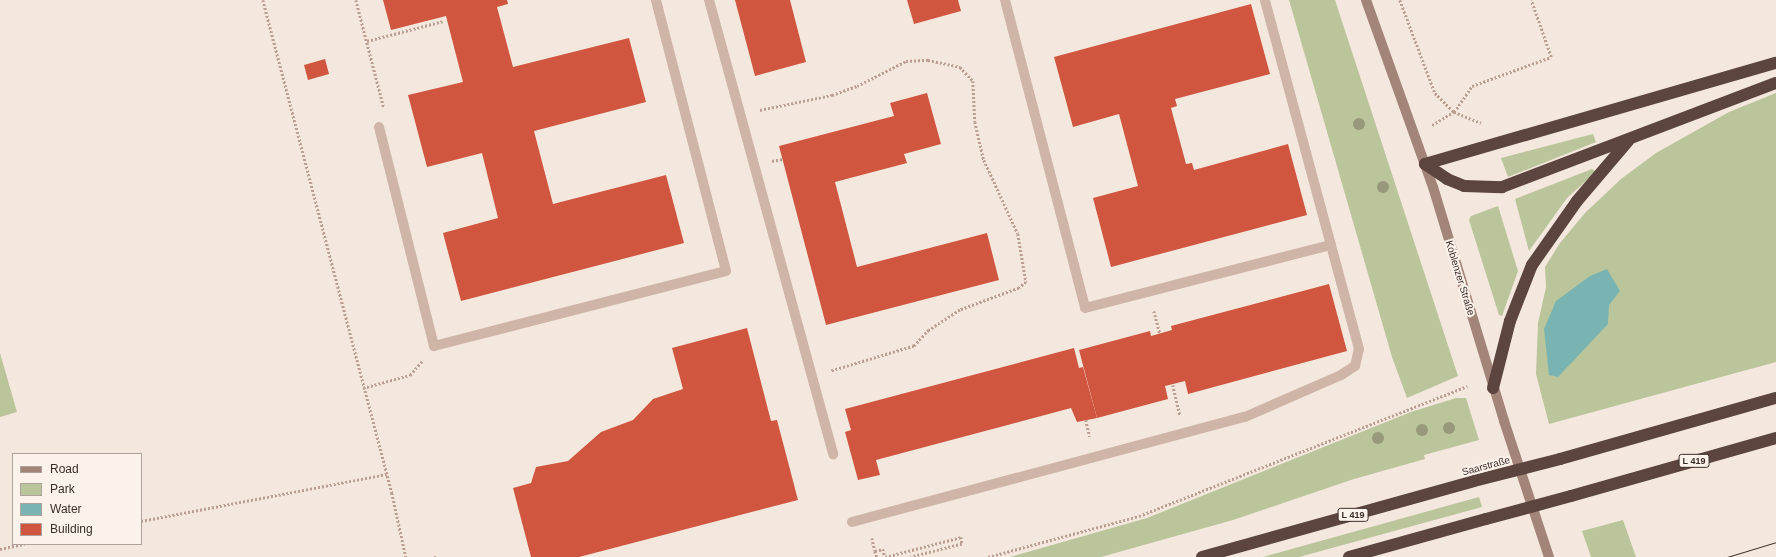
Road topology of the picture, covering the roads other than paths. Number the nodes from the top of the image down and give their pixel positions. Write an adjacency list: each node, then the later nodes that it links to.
1 (656, 0): 8 (lane)
2 (709, 0): 17 (lane)
3 (1005, 0): 11 (lane)
4 (1265, 0): 11 (lane)
5 (1366, 0): 10 (main road, Koblenzer Straße)
6 (1776, 63): 10 (highway)
7 (1776, 83): 9 (highway)
8 (379, 127)
9 (1629, 140): 10 (highway); 12 (highway)
10 (1425, 164): 12 (main road, Koblenzer Straße)
11 (1331, 244): 18 (lane)
12 (1493, 388): 21 (main road, Koblenzer Straße)
13 (1776, 394): 15 (highway)
14 (1776, 398): 15 (highway, Saarstraße / L 419)
15 (1761, 402): 19 (highway, Saarstraße / L 419, bridge)
16 (1776, 438): 20 (highway, L 419, bridge)
17 (833, 454)
18 (852, 522)
19 (1202, 557)
20 (1349, 557)
21 (1549, 557)

